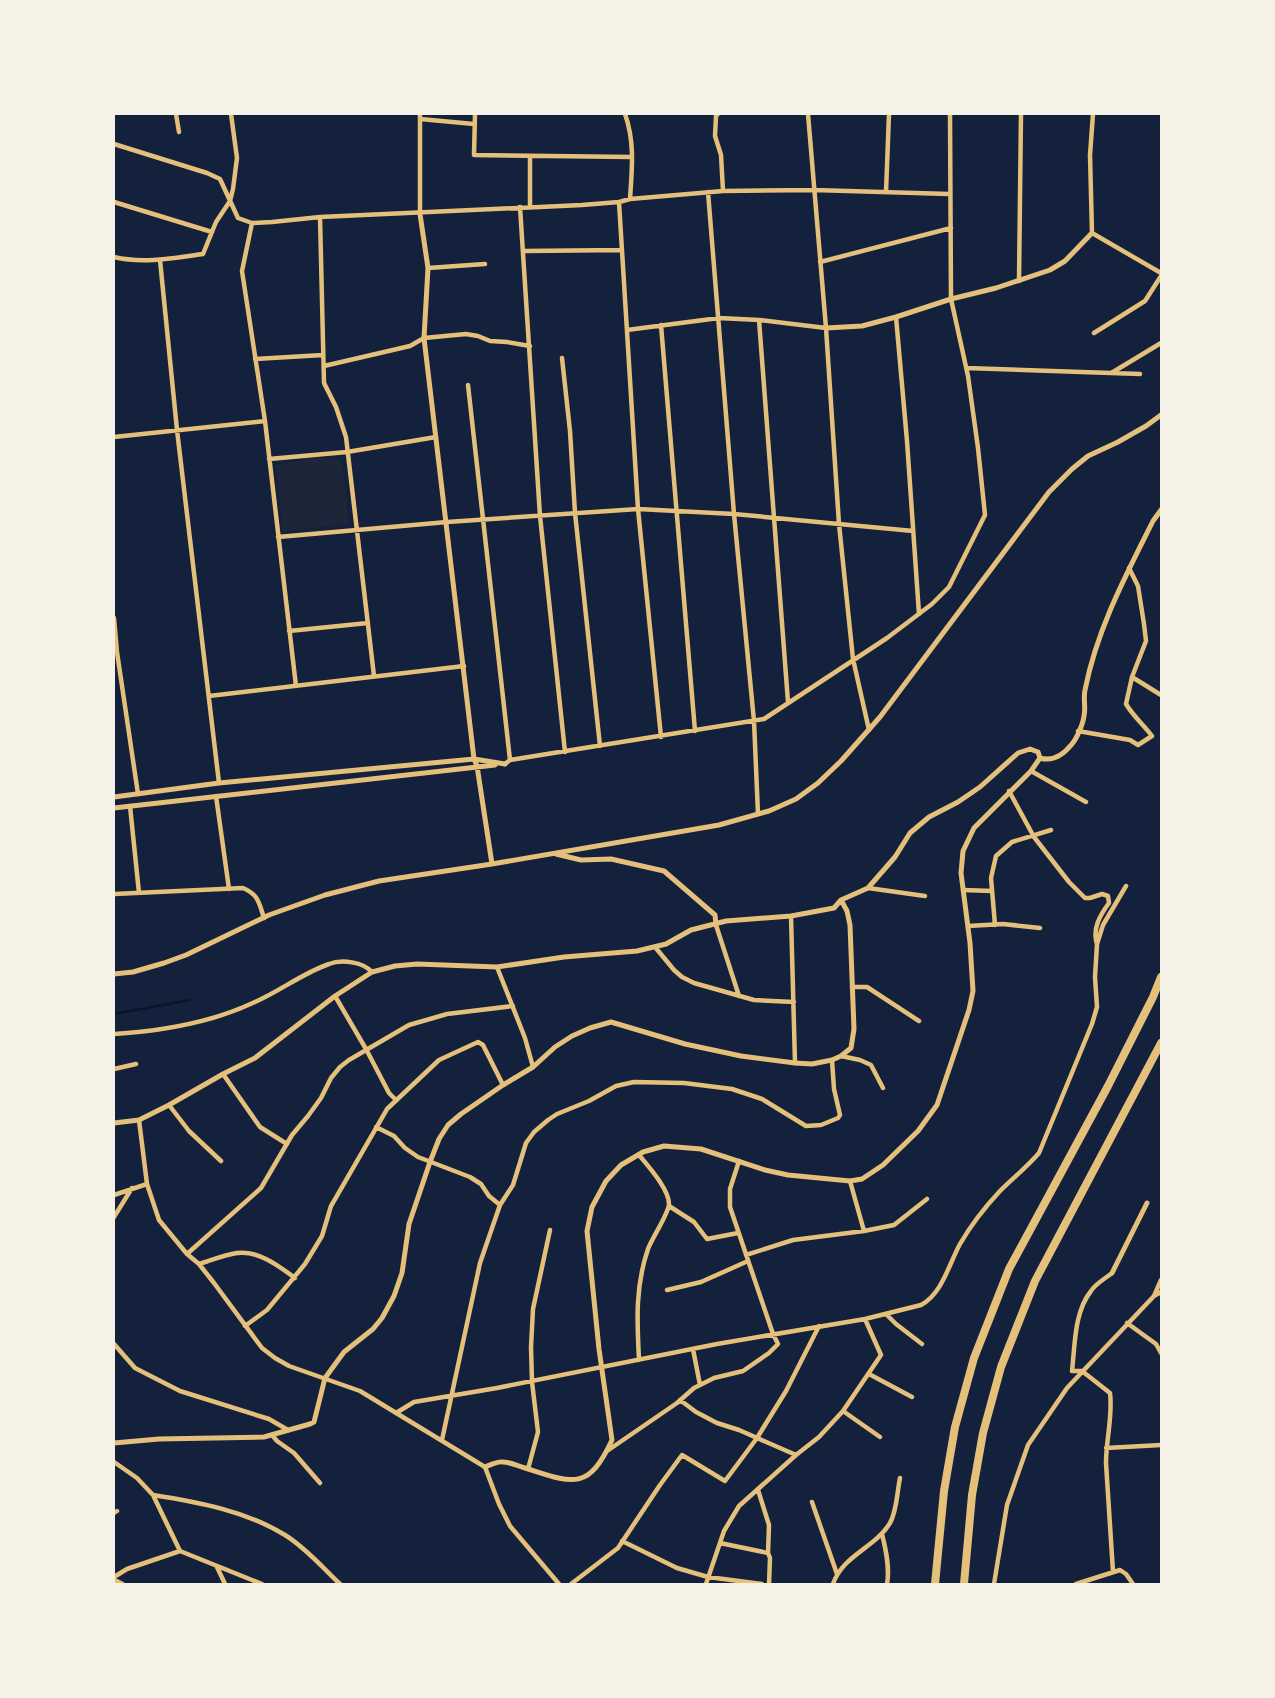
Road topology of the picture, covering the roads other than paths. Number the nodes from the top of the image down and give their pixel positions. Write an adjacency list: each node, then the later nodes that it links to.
1 (176, 114): 13 (street)
2 (231, 114): 23 (street)
3 (475, 114): 12 (street)
4 (625, 114): 16 (street)
5 (718, 114): 18 (street)
6 (808, 114): 17 (street)
7 (888, 114): 20 (street)
8 (950, 114): 21 (street)
9 (1022, 114): 42 (street)
10 (1093, 114): 33 (street)
11 (420, 117): 12 (street); 28 (street)
12 (474, 124): 15 (street)
13 (178, 132)
14 (114, 144): 23 (street)
15 (530, 156): 16 (street); 27 (street)
16 (632, 157): 22 (street)
17 (814, 190): 18 (street); 20 (street); 38 (street)
18 (724, 191): 19 (street)
19 (708, 192): 22 (street); 45 (street)
20 (886, 192): 21 (street)
21 (950, 194): 31 (street)
22 (630, 198): 25 (street)
23 (230, 201): 30 (street); 32 (street)
24 (114, 202): 32 (street)
25 (619, 202): 27 (street); 34 (street)
26 (520, 207): 27 (street); 28 (street); 35 (street)
27 (530, 207)
28 (420, 214): 29 (street); 40 (street)
29 (320, 218): 30 (street); 54 (street)
30 (252, 222): 56 (street)
31 (951, 228): 38 (street); 43 (street)
32 (212, 232): 37 (street)
33 (1092, 234): 41 (street); 42 (street)
34 (622, 250): 35 (street); 49 (street)
35 (524, 251): 53 (street)
36 (114, 257): 37 (street)
37 (160, 260): 64 (street)
38 (820, 262): 48 (street)
39 (485, 264): 40 (street)
40 (428, 268): 51 (street)
41 (1161, 274): 50 (street)
42 (1019, 281): 43 (street)
43 (951, 299): 44 (street); 58 (street)
44 (896, 317): 48 (street); 80 (street)
45 (719, 318): 46 (street); 47 (street); 73 (street)
46 (760, 320): 48 (street); 75 (street)
47 (661, 325): 49 (street); 71 (street)
48 (826, 328): 78 (street)
49 (627, 330): 69 (street)
50 (1094, 333)
51 (424, 338): 53 (street); 57 (street); 66 (street)
52 (1161, 343): 59 (street)
53 (530, 346): 74 (street)
54 (323, 354): 56 (street); 57 (street)
55 (562, 358): 72 (street)
56 (255, 359): 63 (street)
57 (324, 366): 67 (street)
58 (966, 368): 59 (street); 83 (street)
59 (1111, 373): 60 (street)
60 (1140, 374)
61 (468, 385): 76 (street)
62 (1161, 416): 97 (street)
63 (265, 421): 64 (street); 68 (street)
64 (177, 430): 65 (street); 94 (street)
65 (114, 437)
66 (436, 437): 67 (street); 77 (street)
67 (348, 452): 68 (street); 79 (street)
68 (269, 459): 81 (street)
69 (638, 510): 71 (street); 72 (street); 100 (street)
70 (1161, 510): 82 (street)
71 (676, 511): 73 (street); 98 (street)
72 (575, 513): 74 (street); 101 (street)
73 (734, 514): 75 (street); 96 (street)
74 (540, 516): 76 (street); 102 (street)
75 (774, 517): 78 (street); 95 (street)
76 (484, 520): 77 (street); 105 (street)
77 (446, 522): 79 (street); 89 (street)
78 (839, 524): 80 (street); 88 (street)
79 (357, 529): 81 (street); 85 (street)
80 (913, 531): 83 (street)
81 (278, 537): 86 (street)
82 (1130, 568): 91 (street); 99 (street)
83 (919, 614): 88 (street)
84 (114, 618): 87 (street)
85 (368, 623): 86 (street); 90 (street)
86 (289, 631): 92 (street)
87 (115, 652): 110 (street)
88 (852, 659): 95 (street); 97 (street)
89 (464, 666): 90 (street); 104 (street)
90 (374, 676): 92 (street)
91 (1132, 677): 93 (street); 99 (street)
92 (296, 686): 94 (street)
93 (1161, 695)
94 (209, 696): 108 (street)
95 (788, 702): 96 (street)
96 (754, 721): 98 (street); 116 (street)
97 (869, 730): 116 (street)
98 (695, 731): 100 (street)
99 (1078, 731): 103 (street)
100 (661, 737): 101 (street)
101 (600, 746): 102 (street)
102 (565, 752): 105 (street)
103 (1040, 758): 107 (street); 122 (street)
104 (474, 759): 105 (street); 106 (street); 108 (street)
105 (508, 762): 106 (street)
106 (477, 766): 111 (street); 120 (street)
107 (1031, 771): 109 (street); 113 (street)
108 (219, 783): 110 (street)
109 (1009, 791): 118 (street); 124 (street)
110 (138, 794): 112 (street)
111 (216, 796): 114 (street); 123 (street)
112 (114, 797)
113 (1086, 802)
114 (130, 806): 115 (street); 126 (street)
115 (114, 808)
116 (758, 814): 119 (street)
117 (1051, 830): 118 (street)
118 (1034, 837): 125 (street); 136 (street)
119 (553, 853): 120 (street); 132 (street)
120 (492, 864): 131 (street)
121 (1126, 886): 136 (street)
122 (868, 888): 128 (street); 129 (street)
123 (229, 889): 126 (street); 131 (street)
124 (963, 890): 125 (street); 134 (street)
125 (992, 891): 133 (street)
126 (139, 892): 127 (street)
127 (114, 894)
128 (925, 896)
129 (841, 900): 130 (street); 142 (street)
130 (791, 916): 132 (street); 145 (street)
131 (264, 918): 140 (street)
132 (716, 925): 137 (street); 144 (street)
133 (995, 925): 134 (street); 135 (street)
134 (968, 926): 170 (street)
135 (1040, 928)
136 (1097, 944): 191 (street)
137 (655, 947): 138 (street); 144 (street)
138 (497, 967): 139 (street); 146 (street)
139 (372, 972): 143 (street); 148 (street)
140 (114, 974)
141 (1161, 977): 252 (highway)
142 (852, 987): 147 (street); 151 (street)
143 (335, 996): 150 (street); 157 (street)
144 (740, 996): 145 (street)
145 (794, 1002): 153 (street)
146 (513, 1006): 150 (street); 155 (street)
147 (919, 1021)
148 (114, 1034)
149 (1161, 1043): 253 (highway)
150 (366, 1049): 160 (street); 165 (street)
151 (841, 1056): 152 (street); 159 (street)
152 (832, 1060): 153 (street); 176 (street)
153 (795, 1063): 155 (street)
154 (136, 1064): 156 (street)
155 (533, 1067): 158 (street)
156 (114, 1069)
157 (223, 1074): 161 (street); 165 (street)
158 (503, 1085): 160 (street); 169 (street)
159 (883, 1088)
160 (396, 1100): 164 (street)
161 (169, 1105): 162 (street); 167 (street)
162 (139, 1120): 163 (street); 171 (street)
163 (114, 1123)
164 (376, 1127): 169 (street); 186 (street)
165 (287, 1144): 182 (street)
166 (639, 1155): 168 (street); 177 (street); 202 (street)
167 (221, 1161)
168 (739, 1161): 170 (street); 181 (street)
169 (430, 1162): 176 (street); 205 (street)
170 (850, 1181): 180 (street)
171 (147, 1184): 172 (street); 182 (street)
172 (132, 1188): 173 (street); 178 (street)
173 (114, 1194)
174 (927, 1199): 180 (street)
175 (1147, 1202): 185 (street)
176 (500, 1205): 208 (street)
177 (669, 1206): 181 (street); 201 (street)
178 (114, 1217)
179 (550, 1230): 206 (street)
180 (864, 1231): 183 (street)
181 (738, 1233): 183 (street)
182 (187, 1254): 184 (street)
183 (747, 1258): 188 (street); 196 (street)
184 (199, 1264): 186 (street); 194 (street)
185 (1112, 1273): 203 (street)
186 (294, 1278): 194 (street)
187 (1161, 1280): 190 (street)
188 (667, 1290)
189 (1161, 1292): 190 (street)
190 (1154, 1296): 193 (street)
191 (886, 1314): 192 (street); 198 (street)
192 (865, 1319): 195 (street); 204 (street)
193 (1127, 1323): 200 (street); 203 (street)
194 (246, 1326): 205 (street)
195 (818, 1326): 196 (street); 216 (street)
196 (773, 1334): 199 (street); 207 (street)
197 (114, 1344): 213 (street)
198 (922, 1344)
199 (693, 1349): 201 (street); 207 (street)
200 (1161, 1353)
201 (639, 1360): 202 (street)
202 (602, 1368): 206 (street); 221 (street)
203 (1082, 1371): 220 (street); 254 (street)
204 (869, 1374): 209 (street); 211 (street)
205 (325, 1378): 212 (street); 213 (street)
206 (532, 1382): 208 (street); 225 (street)
207 (700, 1385): 210 (street)
208 (453, 1396): 212 (street); 217 (street)
209 (912, 1397)
210 (680, 1400): 216 (street); 221 (street)
211 (843, 1411): 215 (street); 222 (street)
212 (396, 1413): 217 (street)
213 (288, 1430): 214 (street)
214 (272, 1434): 218 (street); 227 (street)
215 (880, 1437)
216 (757, 1438): 222 (street); 232 (street)
217 (442, 1440): 224 (street)
218 (114, 1443)
219 (1161, 1445): 220 (street)
220 (1106, 1448): 237 (street)
221 (607, 1450): 225 (street)
222 (796, 1455): 228 (street)
223 (114, 1462): 229 (street)
224 (484, 1467): 225 (street); 245 (street)
225 (528, 1469)
226 (900, 1478): 231 (street)
227 (320, 1483)
228 (758, 1490): 233 (street); 235 (street)
229 (153, 1495): 234 (street); 244 (street)
230 (812, 1502): 238 (street)
231 (882, 1534): 238 (street); 251 (street)
232 (622, 1541): 239 (street); 246 (street)
233 (720, 1542): 235 (street); 239 (street)
234 (180, 1551): 236 (street); 240 (street)
235 (768, 1553): 249 (street)
236 (217, 1567): 242 (street); 243 (street)
237 (1113, 1572): 255 (street); 256 (street)
238 (837, 1574): 250 (street)
239 (708, 1577): 247 (street); 248 (street)
240 (114, 1579): 241 (street)
241 (122, 1584)
242 (224, 1584)
243 (262, 1584)
244 (340, 1584)
245 (559, 1584)
246 (571, 1584)
247 (706, 1584)
248 (762, 1584)
249 (769, 1584)
250 (833, 1584)
251 (887, 1584)
252 (935, 1584)
253 (964, 1584)
254 (994, 1584)
255 (1076, 1584)
256 (1133, 1584)

